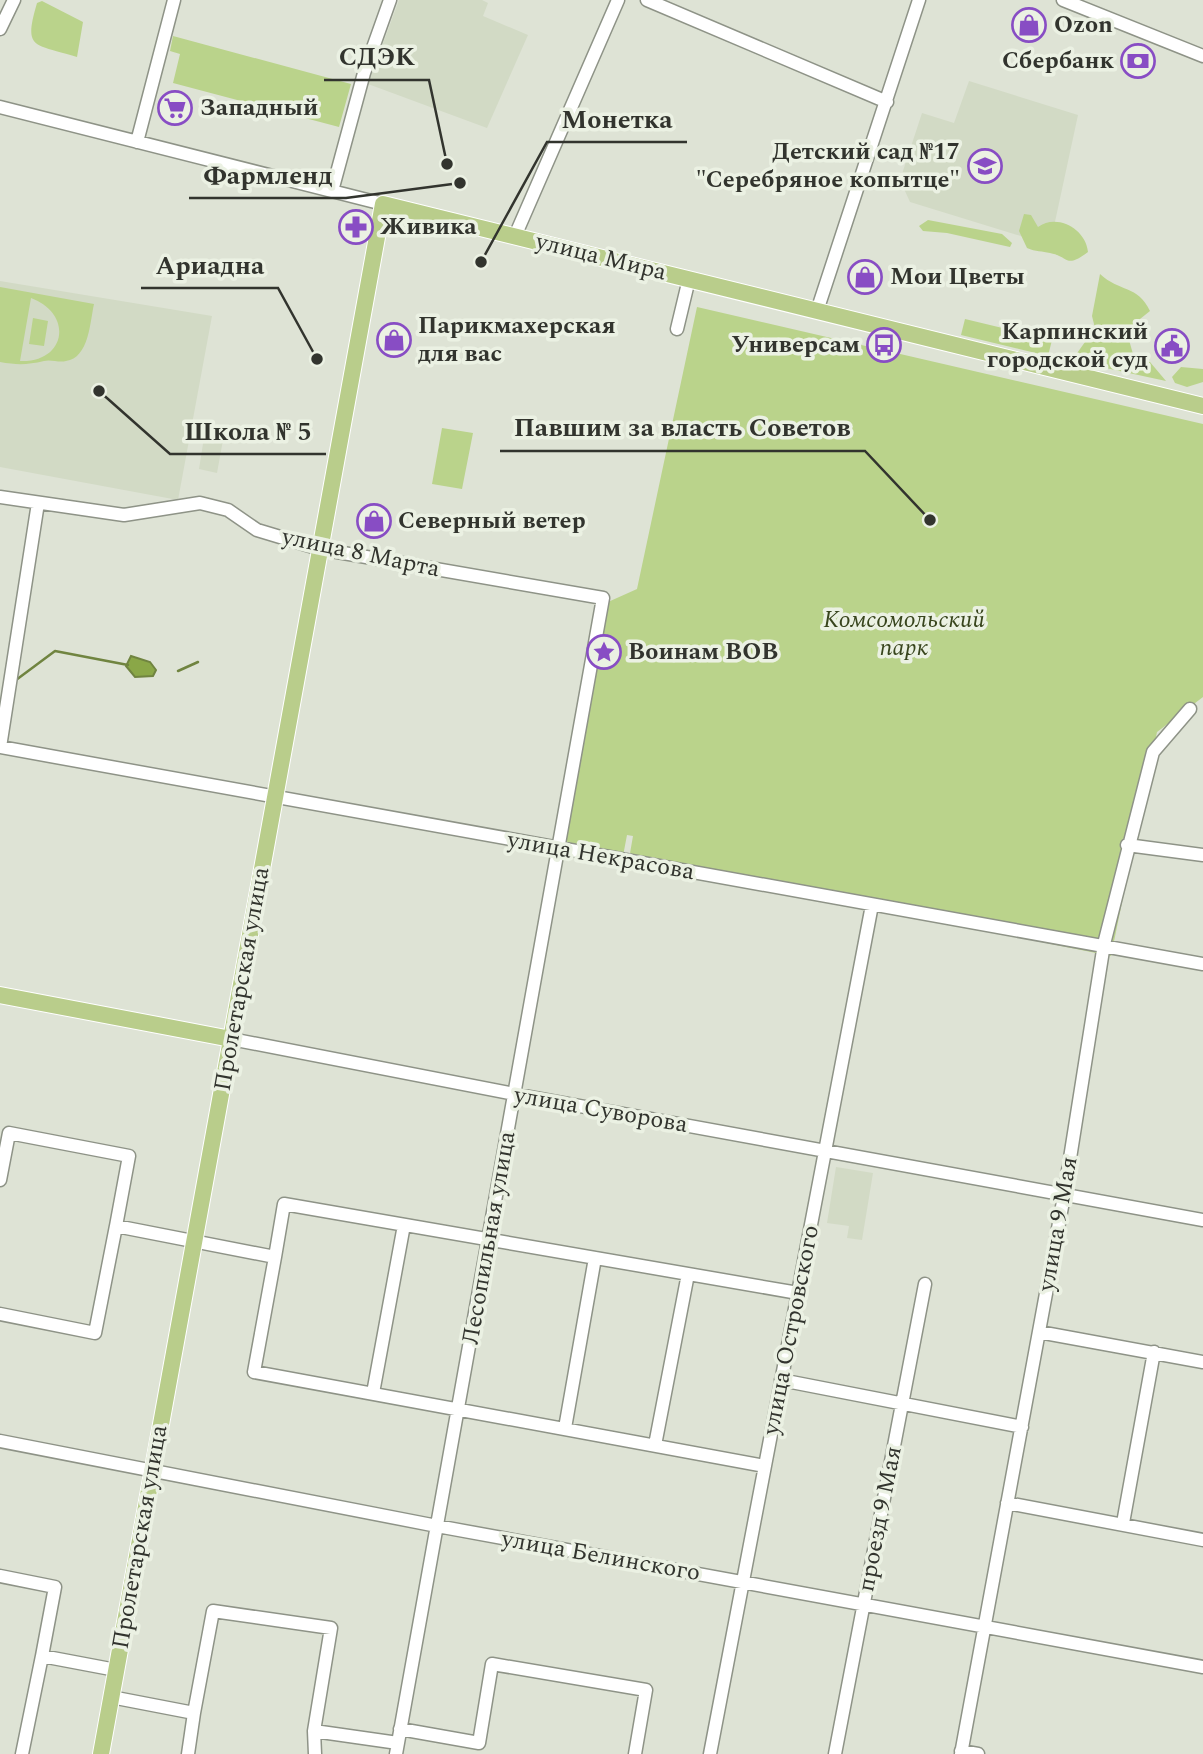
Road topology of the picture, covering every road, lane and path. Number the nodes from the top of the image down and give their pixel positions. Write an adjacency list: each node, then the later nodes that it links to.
1 (14, 0): 8 (street)
2 (174, 0): 12 (street)
3 (390, 0): 13 (street)
4 (618, 0): 15 (street)
5 (648, 0): 10 (street)
6 (919, 0): 10 (street)
7 (1063, 0): 9 (street)
8 (0, 29)
9 (1203, 56)
10 (887, 102): 17 (street)
11 (0, 107): 12 (street, улица Мира)
12 (137, 142): 13 (street, улица Мира)
13 (332, 191): 14 (street, улица Мира)
14 (383, 204): 15 (main road, улица Мира); 22 (main road, Пролетарская улица)
15 (514, 236): 16 (main road, улица Мира)
16 (689, 279): 17 (main road, улица Мира); 18 (street)
17 (817, 311): 19 (main road, улица Мира)
18 (677, 329)
19 (1203, 406)
20 (0, 498): 21 (street, улица 8 Марта)
21 (38, 503): 22 (street, улица 8 Марта); 25 (street)
22 (320, 548): 23 (street, улица 8 Марта); 26 (main road, Пролетарская улица)
23 (603, 598): 28 (street, Лесопильная улица)
24 (1190, 709): 27 (street, улица 9 Мая)
25 (0, 747): 26 (street, улица Некрасова)
26 (275, 796): 28 (street, улица Некрасова); 34 (main road, Пролетарская улица)
27 (1127, 845): 29 (street); 31 (street, улица 9 Мая)
28 (558, 848): 30 (street, улица Некрасова); 35 (street, Лесопильная улица)
29 (1203, 855)
30 (872, 905): 31 (street, улица Некрасова); 36 (street, улица Островского)
31 (1104, 944): 32 (street, улица Некрасова); 38 (street, улица 9 Мая)
32 (1203, 964)
33 (0, 995): 34 (main road, улица Суворова)
34 (231, 1039): 35 (street, улица Суворова); 43 (main road, Пролетарская улица)
35 (514, 1094): 36 (street, улица Суворова); 42 (street, Лесопильная улица)
36 (825, 1150): 38 (street, улица Суворова); 48 (street, улица Островского)
37 (0, 1181): 41 (street)
38 (1064, 1196): 39 (street, улица Суворова); 50 (street, улица 9 Мая)
39 (1203, 1220)
40 (404, 1225): 42 (street); 44 (street); 54 (street)
41 (116, 1226): 43 (street); 49 (street)
42 (488, 1240): 45 (street); 56 (street, Лесопильная улица)
43 (187, 1241): 44 (street); 62 (main road, Пролетарская улица)
44 (275, 1257): 54 (street)
45 (595, 1258): 46 (street); 58 (street)
46 (688, 1274): 48 (street); 60 (street)
47 (925, 1284): 55 (street, проезд 9 Мая)
48 (798, 1293): 53 (street, улица Островского)
49 (0, 1314)
50 (1039, 1332): 51 (street); 57 (street, улица 9 Мая)
51 (1154, 1352): 52 (street); 64 (street)
52 (1203, 1362)
53 (781, 1380): 55 (street); 61 (street, улица Островского)
54 (373, 1393): 56 (street)
55 (902, 1403): 57 (street); 69 (street, проезд 9 Мая)
56 (458, 1408): 58 (street); 65 (street, Лесопильная улица)
57 (1022, 1427): 63 (street, улица 9 Мая)
58 (565, 1428): 60 (street)
59 (0, 1441): 62 (street, улица Белинского)
60 (654, 1445): 61 (street)
61 (765, 1466): 68 (street, улица Островского)
62 (152, 1471): 65 (street, улица Белинского); 73 (main road, Пролетарская улица)
63 (1007, 1503): 64 (street); 70 (street, улица 9 Мая)
64 (1123, 1523): 66 (street)
65 (437, 1526): 68 (street, улица Белинского); 76 (street, Лесопильная улица)
66 (1203, 1540)
67 (0, 1576): 71 (street)
68 (743, 1581): 69 (street, улица Белинского); 86 (street, улица Островского)
69 (864, 1604): 70 (street, улица Белинского); 87 (street, проезд 9 Мая)
70 (984, 1628): 72 (street, улица Белинского); 80 (street, улица 9 Мая)
71 (42, 1656): 73 (street); 81 (street)
72 (1203, 1667)
73 (116, 1670): 74 (main road, Пролетарская улица)
74 (111, 1697): 75 (street); 82 (main road, Пролетарская улица)
75 (194, 1713): 77 (street); 83 (street)
76 (400, 1729): 78 (street); 79 (street, Лесопильная улица)
77 (314, 1731): 79 (street); 84 (street)
78 (478, 1748): 85 (street)
79 (397, 1749)
80 (961, 1752): 88 (street)
81 (22, 1754)
82 (101, 1754)
83 (188, 1754)
84 (315, 1754)
85 (635, 1754)
86 (710, 1754)
87 (835, 1754)
88 (978, 1754)

